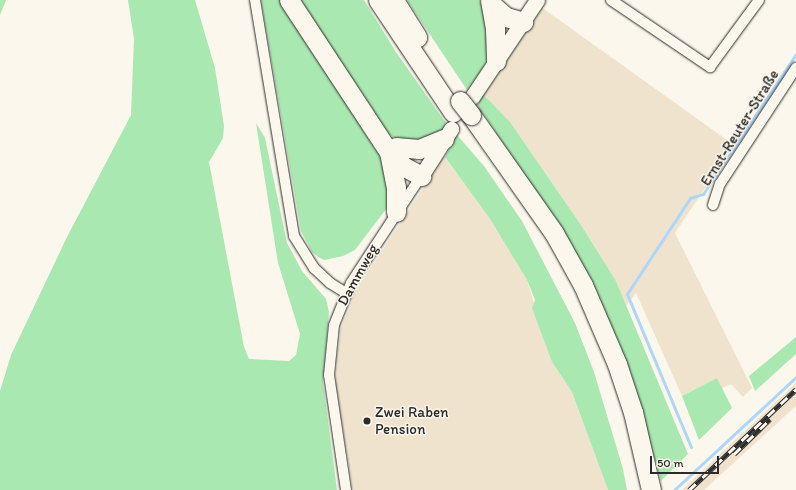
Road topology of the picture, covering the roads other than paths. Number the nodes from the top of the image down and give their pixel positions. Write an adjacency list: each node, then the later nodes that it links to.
1 (256, 0): 17 (street)
2 (289, 0): 13 (highway)
3 (378, 0): 12 (highway)
4 (394, 0): 12 (highway)
5 (537, 0): 9 (street, Dammweg)
6 (611, 0): 7 (street)
7 (759, 0)
8 (495, 1): 9 (highway); 10 (highway)
9 (523, 22): 10 (street, Dammweg)
10 (496, 61): 12 (street, Dammweg)
11 (796, 68): 15 (street, Ernst-Reuter-Straße)
12 (459, 117): 13 (highway); 14 (street, Dammweg); 18 (highway)
13 (393, 149): 14 (highway); 16 (highway)
14 (421, 176): 16 (street, Dammweg)
15 (713, 205)
16 (396, 212): 17 (street, Dammweg)
17 (346, 293): 19 (street, Dammweg)
18 (643, 488)
19 (346, 490)

